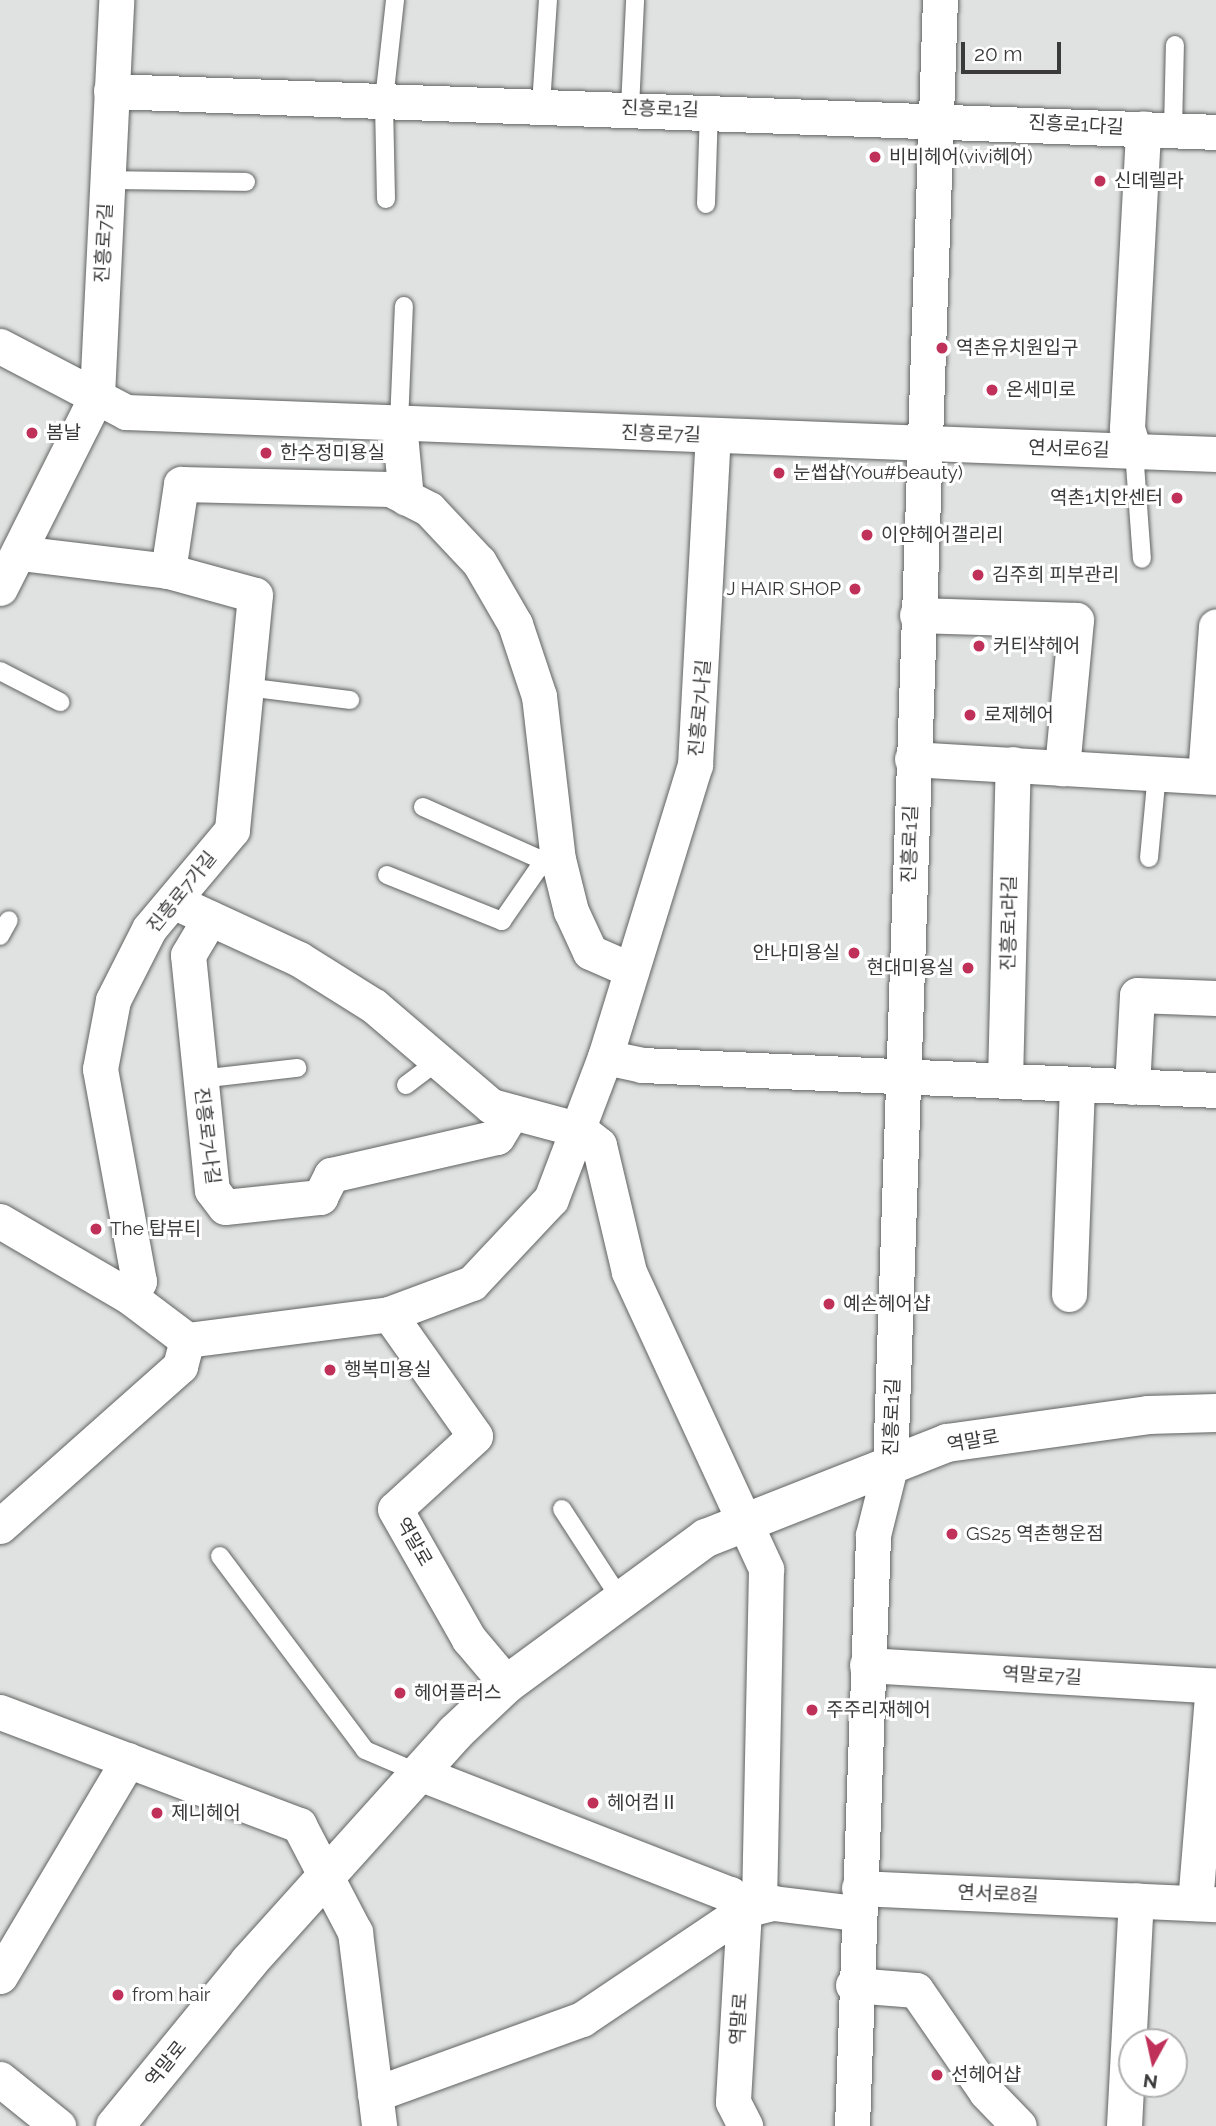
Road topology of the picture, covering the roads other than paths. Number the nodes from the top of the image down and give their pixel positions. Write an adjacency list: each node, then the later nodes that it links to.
1 (116, 0): 7 (street, 진흥로7길)
2 (395, 0): 8 (lane)
3 (548, 0): 9 (lane)
4 (635, 0): 10 (lane)
5 (940, 0): 12 (street, 진흥로1길)
6 (1175, 45): 13 (lane)
7 (111, 90): 8 (street, 진흥로1길); 15 (street, 진흥로7길)
8 (384, 100): 9 (street, 진흥로1길); 17 (lane)
9 (541, 105): 10 (street, 진흥로1길)
10 (630, 108): 11 (street, 진흥로1길)
11 (709, 110): 12 (street, 진흥로1길); 18 (lane)
12 (935, 118): 13 (street, 진흥로1다길); 24 (street, 진흥로1길)
13 (1158, 129): 14 (street, 진흥로1다길); 25 (street)
14 (1216, 132)
15 (107, 180): 16 (lane); 21 (street, 진흥로7길)
16 (246, 183)
17 (386, 199)
18 (706, 204)
19 (404, 306): 22 (lane)
20 (0, 346): 21 (street, 진흥로7길)
21 (97, 395): 22 (street, 진흥로7길); 28 (street)
22 (399, 423): 23 (street, 진흥로7길); 27 (street)
23 (713, 436): 24 (street, 진흥로7길); 49 (street, 진흥로7나길)
24 (922, 444): 25 (street, 연서로6길); 32 (street, 진흥로1길)
25 (1134, 451): 26 (street, 연서로6길); 29 (lane)
26 (1216, 454)
27 (406, 498): 30 (street); 45 (street)
28 (20, 553): 30 (street, 진흥로7가길); 31 (street)
29 (1142, 559)
30 (167, 571): 35 (street, 진흥로7가길)
31 (0, 588)
32 (917, 615): 38 (street, 진흥로1길); 40 (street)
33 (1214, 626): 42 (street)
34 (0, 671): 37 (lane)
35 (246, 687): 36 (lane); 47 (street, 진흥로7가길)
36 (350, 700)
37 (60, 702)
38 (912, 759): 39 (street); 54 (street, 진흥로1길)
39 (1013, 764): 40 (street); 56 (street, 진흥로1라길)
40 (1062, 768): 41 (street)
41 (1157, 773): 42 (street); 44 (lane)
42 (1211, 776)
43 (423, 807): 45 (lane)
44 (1149, 858)
45 (558, 859): 46 (lane); 49 (street)
46 (387, 875)
47 (173, 901): 48 (street); 65 (street, 진흥로7가길)
48 (210, 918): 52 (street); 55 (street, 진흥로7나길)
49 (631, 970): 51 (street, 진흥로7나길)
50 (1216, 998): 59 (street)
51 (605, 1057): 54 (street); 62 (street, 진흥로7나길)
52 (436, 1062): 58 (lane); 61 (street)
53 (297, 1068): 55 (lane)
54 (903, 1073): 56 (street); 69 (street, 진흥로1길)
55 (200, 1079): 61 (street, 진흥로7나길)
56 (1005, 1081): 57 (street)
57 (1077, 1084): 59 (street); 64 (street)
58 (406, 1085)
59 (1132, 1087): 60 (street)
60 (1216, 1090)
61 (512, 1112): 62 (street)
62 (580, 1130): 66 (street, 진흥로7나길); 72 (street, 역말로)
63 (0, 1222): 65 (street)
64 (1069, 1294)
65 (130, 1297): 67 (street)
66 (388, 1314): 67 (street, 진흥로7나길); 76 (street, 역말로)
67 (187, 1340): 71 (street)
68 (1216, 1413): 69 (street, 역말로)
69 (890, 1467): 72 (street, 역말로); 75 (street)
70 (562, 1509): 74 (lane)
71 (1, 1524)
72 (744, 1524): 74 (street, 역말로); 85 (street, 역말로)
73 (220, 1556): 80 (lane)
74 (621, 1600): 76 (street, 역말로)
75 (867, 1665): 77 (street, 역말로7길); 82 (street)
76 (507, 1684): 80 (street, 역말로)
77 (1214, 1686): 84 (street)
78 (0, 1712): 79 (street, 역말로)
79 (128, 1760): 81 (street, 역말로); 86 (street)
80 (419, 1773): 81 (street, 역말로); 85 (street)
81 (328, 1875): 89 (street, 역말로); 91 (street, 역말로)
82 (858, 1900): 83 (street, 연서로8길); 85 (street, 역말로); 87 (street)
83 (1136, 1900): 84 (street, 연서로8길); 95 (street)
84 (1206, 1903)
85 (744, 1910): 89 (street, 역말로); 92 (street, 역말로)
86 (0, 1976)
87 (853, 1985): 93 (street); 94 (street)
88 (0, 2079): 90 (street)
89 (377, 2110)
90 (58, 2126)
91 (115, 2126)
92 (745, 2126)
93 (852, 2126)
94 (1019, 2126)
95 (1124, 2126)

